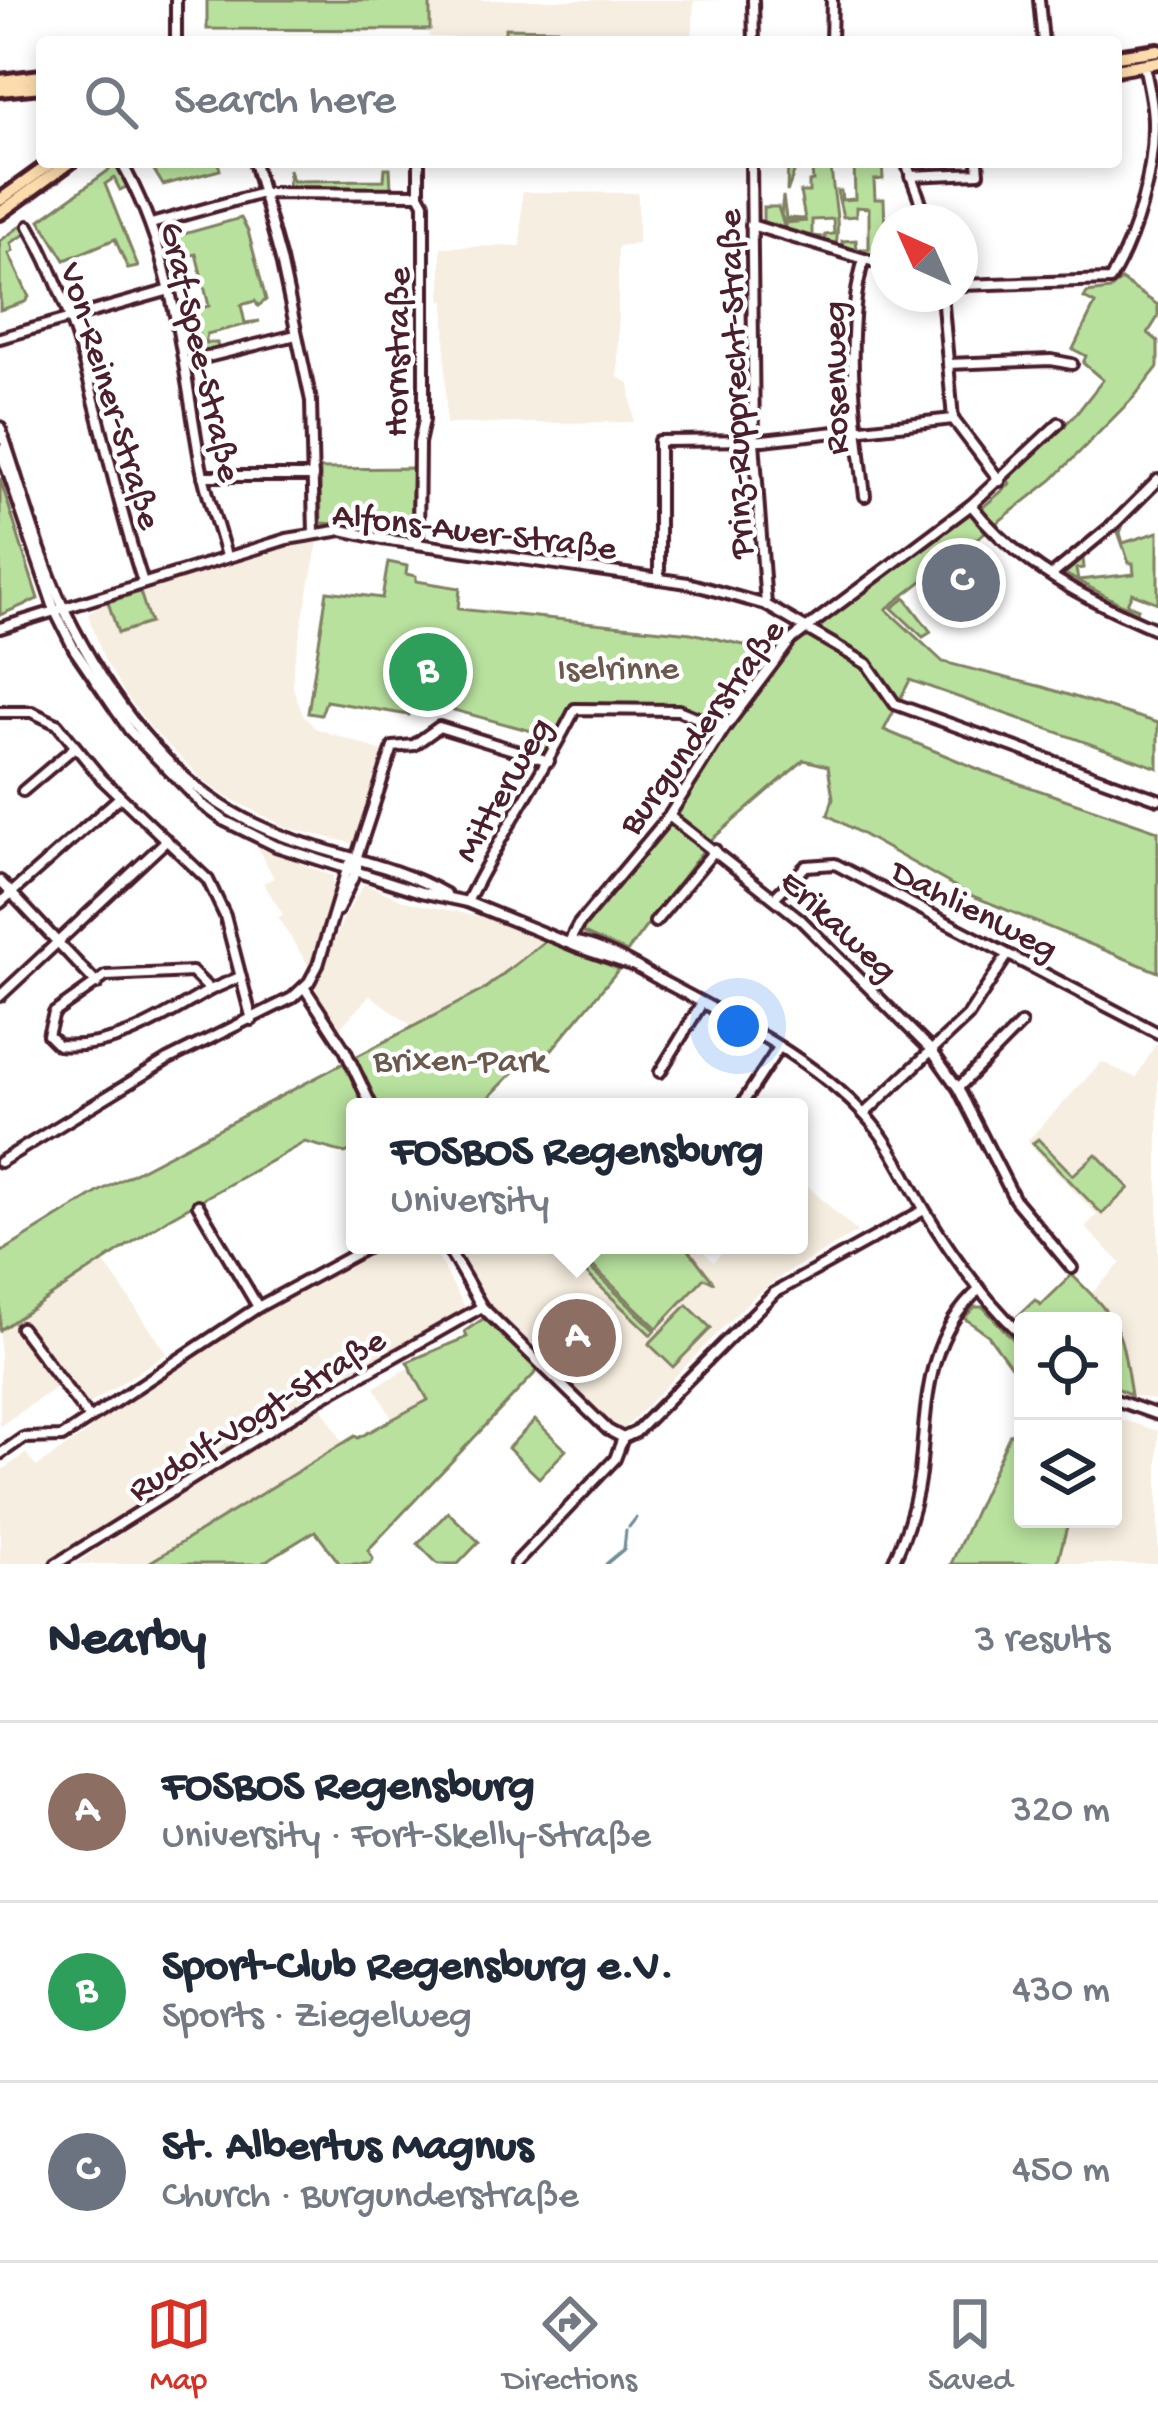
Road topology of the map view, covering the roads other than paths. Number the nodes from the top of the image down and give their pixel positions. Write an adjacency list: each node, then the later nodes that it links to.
1 (176, 0): 5 (street)
2 (752, 0): 6 (street)
3 (832, 0): 7 (street)
4 (1040, 0): 8 (street)
5 (176, 36)
6 (754, 36)
7 (832, 36)
8 (1043, 36)
9 (1158, 50): 10 (main road)
10 (1122, 55)
11 (1158, 62): 12 (main road)
12 (1144, 65): 13 (main road); 37 (street)
13 (1122, 69)
14 (36, 77): 15 (main road)
15 (0, 80)
16 (36, 87): 17 (main road)
17 (0, 90)
18 (45, 168): 29 (main road)
19 (62, 168): 31 (main road)
20 (124, 168): 32 (street, Graf-Spee-Straße)
21 (256, 168): 27 (street)
22 (419, 168): 28 (street, Hornstraße)
23 (752, 168): 33 (street, Prinz-Rupprecht-Straße)
24 (908, 168): 26 (street)
25 (979, 168): 26 (street)
26 (910, 176): 30 (street)
27 (262, 193): 28 (street); 32 (street); 41 (street)
28 (419, 194): 59 (street, Hornstraße)
29 (0, 200)
30 (921, 204)
31 (0, 213)
32 (151, 224): 38 (street, Graf-Spee-Straße)
33 (752, 225): 35 (street); 50 (street, Prinz-Rupprecht-Straße)
34 (29, 226): 40 (street, Von-Reiner-Straße)
35 (864, 259): 36 (street); 49 (street, Rosenweg)
36 (870, 261)
37 (978, 285)
38 (170, 290): 40 (street); 43 (street, Graf-Spee-Straße)
39 (944, 312): 44 (street)
40 (70, 318): 42 (street); 63 (street, Von-Reiner-Straße)
41 (297, 335): 43 (street); 53 (street)
42 (0, 338)
43 (187, 362): 52 (street, Graf-Spee-Straße)
44 (948, 364): 45 (street); 46 (street)
45 (1072, 364)
46 (953, 419): 49 (street); 55 (street)
47 (1059, 423): 55 (street, Burgunderstraße)
48 (0, 427): 65 (street)
49 (856, 430): 50 (street); 56 (street, Rosenweg)
50 (754, 441): 62 (street); 64 (street, Prinz-Rupprecht-Straße)
51 (0, 449): 65 (street)
52 (203, 476): 53 (street); 60 (street, Graf-Spee-Straße)
53 (313, 476): 58 (street)
54 (1158, 480): 61 (street)
55 (1000, 481): 57 (street, Burgunderstraße)
56 (865, 496)
57 (971, 505): 61 (street); 66 (street, Burgunderstraße)
58 (314, 534): 59 (street, Alfons-Auer-Straße); 60 (street, Alfons-Auer-Straße)
59 (418, 544): 62 (street, Alfons-Auer-Straße)
60 (226, 556): 63 (street, Alfons-Auer-Straße)
61 (1052, 576): 68 (street)
62 (659, 579): 64 (street, Alfons-Auer-Straße)
63 (143, 582): 65 (street, Alfons-Auer-Straße)
64 (766, 604): 66 (street, Alfons-Auer-Straße)
65 (59, 609): 67 (street, Alfons-Auer-Straße); 79 (street); 80 (street)
66 (805, 626): 70 (street, Burgunderstraße); 75 (street, Alfons-Auer-Straße)
67 (0, 628)
68 (1158, 630)
69 (0, 712): 71 (street)
70 (724, 729): 72 (street, Mitterweg); 76 (street, Burgunderstraße)
71 (75, 747): 73 (street); 74 (street)
72 (549, 760): 79 (street); 85 (street, Mitterweg)
73 (23, 790)
74 (120, 797): 77 (street); 82 (street)
75 (1158, 799)
76 (669, 816): 78 (street, Erikaweg); 89 (street, Burgunderstraße)
77 (167, 840): 88 (street); 91 (street)
78 (715, 850): 83 (street, Erikaweg); 87 (street)
79 (357, 856): 80 (street); 84 (street)
80 (352, 867): 84 (street); 93 (street)
81 (0, 881): 82 (street)
82 (11, 893): 86 (street); 88 (street)
83 (775, 897): 90 (street, Dahlienweg); 101 (street, Erikaweg)
84 (453, 898): 85 (street)
85 (467, 902): 89 (street)
86 (0, 903)
87 (655, 922)
88 (56, 940): 92 (street); 95 (street)
89 (569, 942): 96 (street)
90 (1007, 956): 99 (street, Dahlienweg); 101 (street)
91 (240, 977): 94 (street); 97 (street)
92 (97, 984): 94 (street); 94 (street)
93 (304, 987): 97 (street); 104 (street)
94 (210, 990)
95 (0, 996)
96 (702, 1003): 100 (street); 102 (street)
97 (252, 1020): 107 (street)
98 (1021, 1024): 103 (street)
99 (1158, 1033)
100 (778, 1049): 105 (street); 106 (street)
101 (932, 1050): 103 (street, Erikaweg); 106 (street)
102 (660, 1072)
103 (958, 1088): 112 (street, Erikaweg)
104 (368, 1098)
105 (746, 1098)
106 (864, 1114): 109 (street)
107 (0, 1162)
108 (198, 1205): 115 (street)
109 (924, 1210): 113 (street); 121 (street)
110 (355, 1254): 115 (street)
111 (451, 1254): 114 (street)
112 (1072, 1268)
113 (980, 1289): 116 (street); 125 (street)
114 (482, 1306): 121 (street); 123 (street, Rudolf-Vogt-Straße)
115 (258, 1307): 120 (street)
116 (1014, 1326)
117 (21, 1328): 120 (street)
118 (1122, 1402): 119 (street)
119 (1158, 1415)
120 (89, 1418): 122 (street)
121 (623, 1438): 124 (street)
122 (0, 1454)
123 (56, 1564)
124 (515, 1564)
125 (892, 1564)

